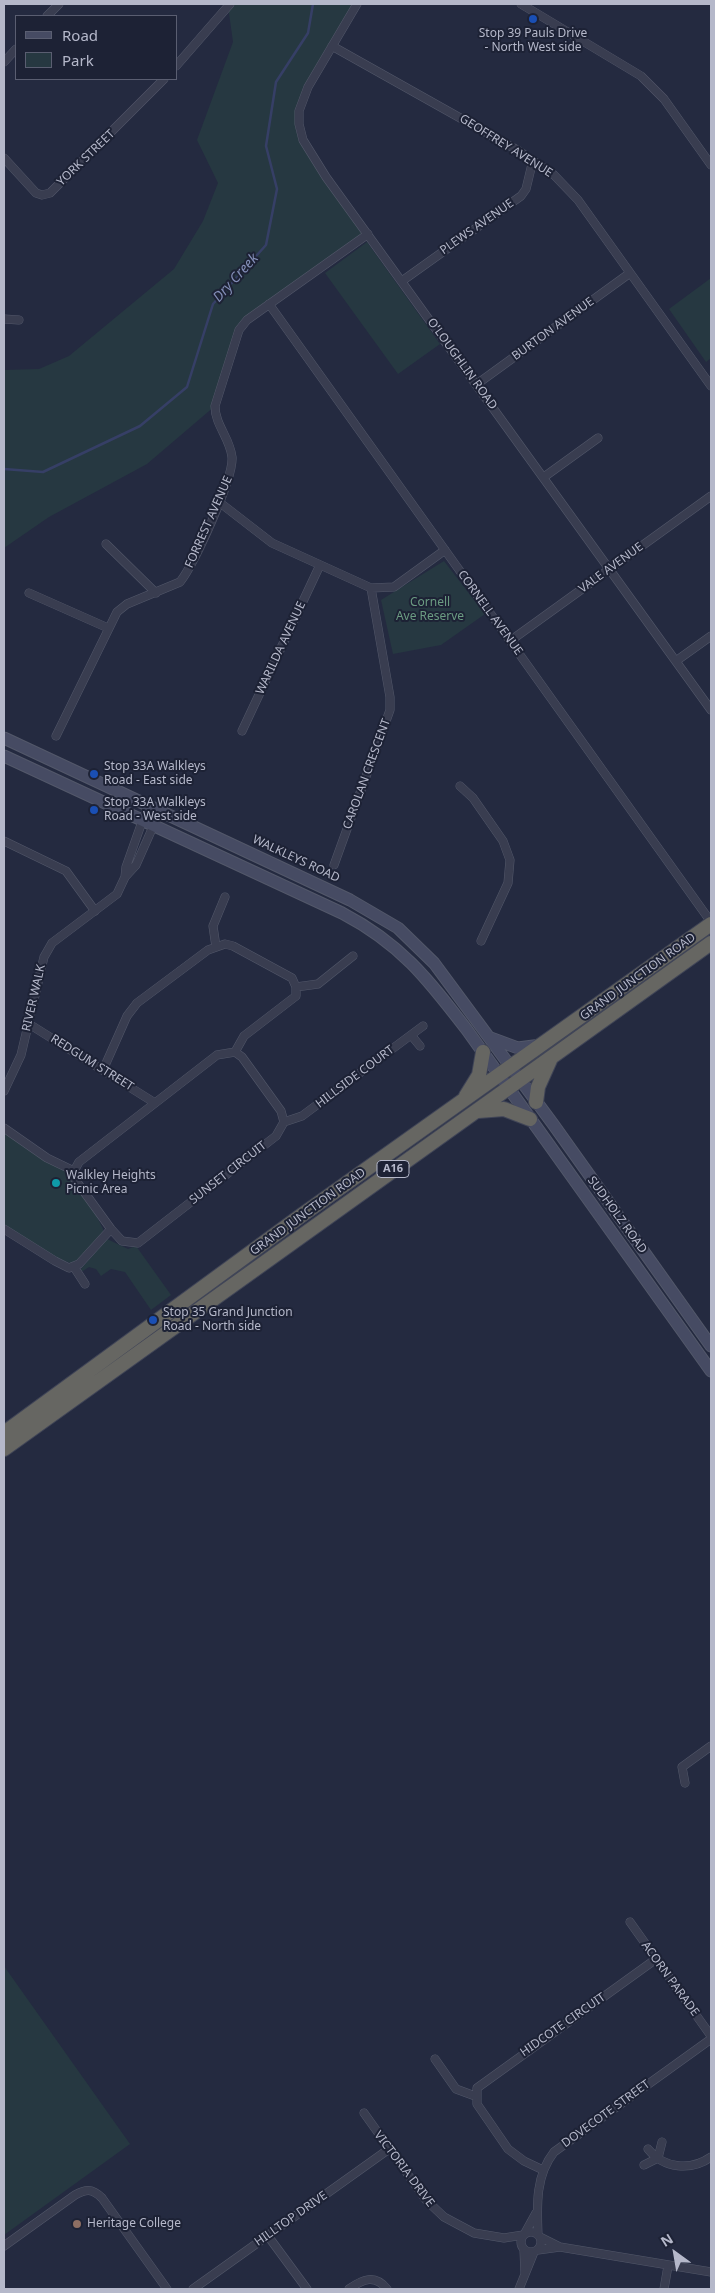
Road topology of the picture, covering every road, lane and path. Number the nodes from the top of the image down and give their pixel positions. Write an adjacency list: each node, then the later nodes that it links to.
1 (59, 4): 5 (street)
2 (230, 4): 9 (street)
3 (357, 4): 6 (street, O'LOUGHLIN ROAD)
4 (522, 4): 12 (street)
5 (48, 15)
6 (332, 46): 14 (street, GEOFFREY AVENUE); 16 (street, O'LOUGHLIN ROAD)
7 (15, 50): 8 (street)
8 (4, 62)
9 (178, 64)
10 (163, 80): 13 (street, YORK STREET)
11 (711, 148): 12 (street)
12 (703, 154): 15 (street)
13 (4, 158)
14 (533, 160): 17 (street, GEOFFREY AVENUE); 18 (street, PLEWS AVENUE)
15 (711, 165)
16 (368, 234): 18 (street, O'LOUGHLIN ROAD); 19 (street, FORREST AVENUE)
17 (630, 273): 22 (street, BURTON AVENUE); 23 (street, GEOFFREY AVENUE)
18 (402, 281): 22 (street, O'LOUGHLIN ROAD)
19 (269, 304): 27 (street, FORREST AVENUE); 29 (street, CORNELL AVENUE)
20 (4, 318): 21 (street)
21 (19, 320)
22 (476, 384): 25 (street, O'LOUGHLIN ROAD)
23 (711, 386)
24 (598, 438): 25 (street)
25 (544, 477): 31 (street, O'LOUGHLIN ROAD)
26 (711, 496): 31 (street, VALE AVENUE)
27 (219, 502): 30 (street); 34 (street, FORREST AVENUE)
28 (106, 544): 34 (street)
29 (445, 550): 32 (street); 37 (street, CORNELL AVENUE)
30 (320, 565): 32 (street); 40 (street, WARILDA AVENUE)
31 (610, 569): 37 (street, VALE AVENUE); 38 (street, O'LOUGHLIN ROAD)
32 (371, 588): 50 (street, CAROLAN CRESCENT)
33 (29, 592): 35 (street)
34 (156, 593): 35 (street, FORREST AVENUE)
35 (108, 628): 41 (street, FORREST AVENUE)
36 (711, 636): 38 (street)
37 (510, 641): 54 (street, CORNELL AVENUE)
38 (676, 661): 39 (street, O'LOUGHLIN ROAD)
39 (711, 710)
40 (242, 731)
41 (56, 736)
42 (4, 738): 45 (main road, WALKLEYS ROAD)
43 (4, 756): 47 (main road, WALKLEYS ROAD)
44 (460, 786): 55 (street)
45 (148, 805): 46 (main road, WALKLEYS ROAD); 47 (street, RIVER WALK)
46 (160, 811): 48 (street, RIVER WALK); 63 (main road, WALKLEYS ROAD)
47 (142, 820): 48 (main road, WALKLEYS ROAD); 51 (street, RIVER WALK)
48 (154, 826): 51 (street, RIVER WALK); 67 (main road, WALKLEYS ROAD)
49 (4, 841): 53 (street)
50 (334, 865)
51 (125, 877): 53 (street, RIVER WALK)
52 (225, 896): 57 (street)
53 (95, 911): 60 (street, RIVER WALK)
54 (711, 923): 64 (highway, GRAND JUNCTION ROAD / A16)
55 (481, 941)
56 (711, 943): 68 (highway, GRAND JUNCTION ROAD / A16)
57 (216, 947): 59 (street); 69 (street)
58 (353, 956): 59 (street)
59 (296, 987): 66 (street)
60 (28, 1024): 69 (street, REDGUM STREET); 72 (street, RIVER WALK)
61 (423, 1026): 62 (street, HILLSIDE COURT)
62 (411, 1035): 65 (street); 78 (street, HILLSIDE COURT)
63 (490, 1038): 64 (main road); 70 (main road, WALKLEYS ROAD)
64 (542, 1045): 70 (highway, GRAND JUNCTION ROAD / A16)
65 (420, 1046)
66 (235, 1052): 75 (street); 78 (street)
67 (483, 1052): 70 (main road, WALKLEYS ROAD); 73 (highway)
68 (553, 1055): 71 (highway, GRAND JUNCTION ROAD / A16); 74 (highway)
69 (103, 1070): 75 (street, REDGUM STREET)
70 (505, 1071): 71 (main road, WALKLEYS ROAD); 73 (highway, GRAND JUNCTION ROAD / A16)
71 (514, 1083): 74 (main road, SUDHOLZ ROAD); 76 (highway, GRAND JUNCTION ROAD / A16); 77 (main road, SUDHOLZ ROAD)
72 (4, 1090)
73 (463, 1101): 87 (highway, GRAND JUNCTION ROAD / A16)
74 (536, 1102): 85 (main road, SUDHOLZ ROAD)
75 (155, 1103): 80 (street)
76 (474, 1112): 77 (highway); 88 (highway, GRAND JUNCTION ROAD / A16)
77 (530, 1119): 86 (main road, SUDHOLZ ROAD)
78 (284, 1122): 82 (street, SUNSET CIRCUIT)
79 (4, 1128): 80 (street)
80 (74, 1171): 82 (street, SUNSET CIRCUIT)
81 (4, 1229): 83 (street)
82 (111, 1230): 83 (street)
83 (74, 1267): 84 (street)
84 (85, 1284)
85 (711, 1346)
86 (711, 1371)
87 (4, 1433)
88 (4, 1449)
89 (711, 1746): 90 (street)
90 (685, 1783)
91 (630, 1922): 92 (street, ACORN PARADE)
92 (656, 1959): 93 (street, ACORN PARADE); 95 (street, HIDCOTE CIRCUIT)
93 (711, 2037): 103 (street, DOVECOTE STREET)
94 (436, 2060): 95 (street)
95 (475, 2096): 103 (street)
96 (364, 2114): 99 (street, VICTORIA DRIVE)
97 (662, 2142): 100 (street)
98 (648, 2149): 100 (street)
99 (389, 2150): 106 (street, HILLTOP DRIVE); 108 (street, VICTORIA DRIVE)
100 (658, 2158): 101 (street); 102 (street)
101 (711, 2158)
102 (644, 2165)
103 (542, 2170): 104 (street, DOVECOTE STREET)
104 (536, 2213): 105 (street, DOVECOTE STREET); 107 (street, DOVECOTE STREET)
105 (524, 2234): 107 (street); 108 (street, VICTORIA DRIVE); 111 (street)
106 (268, 2236): 117 (street, HILLTOP DRIVE); 118 (street)
107 (539, 2236): 110 (street); 112 (street)
108 (504, 2238): 111 (street, VICTORIA DRIVE)
109 (4, 2246): 116 (street)
110 (560, 2247): 112 (street); 113 (street)
111 (523, 2249): 112 (street); 115 (street)
112 (536, 2251): 115 (street)
113 (668, 2266): 114 (street); 122 (street)
114 (711, 2272)
115 (525, 2274): 121 (street)
116 (167, 2289)
117 (193, 2289)
118 (307, 2289)
119 (349, 2289): 120 (street)
120 (386, 2289)
121 (519, 2289)
122 (664, 2289)

